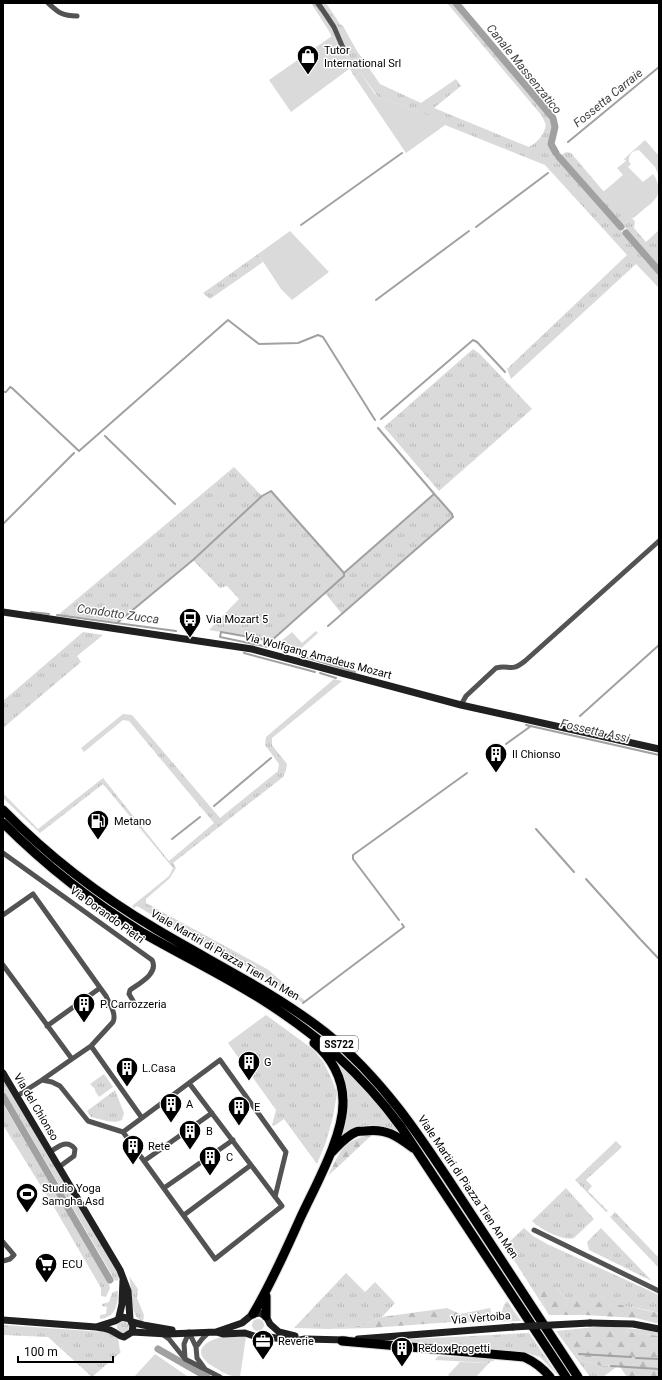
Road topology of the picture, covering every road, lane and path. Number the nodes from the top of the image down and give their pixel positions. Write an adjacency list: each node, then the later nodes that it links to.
1 (48, 3): 3 (street)
2 (318, 3): 4 (street)
3 (77, 16)
4 (343, 48)
5 (659, 541): 7 (street)
6 (3, 612): 7 (main road, Via Wolfgang Amadeus Mozart)
7 (460, 705): 8 (main road, Via Wolfgang Amadeus Mozart)
8 (659, 749)
9 (3, 810): 63 (highway, Viale Martiri di Piazza Tien An Men / SS722)
10 (3, 823): 16 (highway, Viale Martiri di Piazza Tien An Men / SS722)
11 (3, 853): 15 (street, Via Dorando Pietri)
12 (3, 915): 14 (street)
13 (3, 965): 17 (street)
14 (100, 988): 17 (street); 18 (street)
15 (135, 1004)
16 (278, 1010): 28 (highway, Viale Martiri di Piazza Tien An Men / SS722); 30 (highway, SS722)
17 (47, 1026): 19 (street)
18 (91, 1046): 19 (street); 25 (street)
19 (72, 1059): 21 (street)
20 (3, 1073): 23 (main road, Via del Chionso)
21 (42, 1080): 23 (street); 26 (street)
22 (189, 1083): 24 (street); 25 (street); 35 (street)
23 (17, 1096): 29 (main road, Via del Chionso)
24 (212, 1113): 27 (street); 31 (street)
25 (142, 1118): 26 (street)
26 (123, 1132): 31 (street)
27 (232, 1140): 32 (street); 34 (street)
28 (418, 1151): 30 (highway, SS722); 66 (highway, Viale Martiri di Piazza Tien An Men / SS722)
29 (50, 1152): 33 (main road, Via del Chionso); 33 (street, Via del Chionso)
30 (330, 1155): 41 (highway, SS722)
31 (144, 1161): 34 (street)
32 (251, 1165): 35 (street); 36 (street)
33 (59, 1167): 40 (main road, Via del Chionso)
34 (164, 1188): 36 (street)
35 (275, 1197): 36 (street)
36 (184, 1215)
37 (534, 1230): 42 (street)
38 (3, 1242): 39 (street)
39 (3, 1261)
40 (123, 1276): 44 (main road, Via del Chionso); 46 (main road, Via del Chionso)
41 (267, 1290): 43 (highway, SS722); 47 (highway, SS722)
42 (659, 1291)
43 (250, 1317): 47 (main road, Via Vertoiba); 54 (main road, Via Vertoiba); 56 (main road)
44 (117, 1319): 46 (main road); 48 (main road); 50 (main road)
45 (3, 1320): 48 (main road)
46 (131, 1320): 51 (main road); 52 (main road, Via Vertoiba)
47 (268, 1320): 57 (main road); 58 (main road, Via Vertoiba)
48 (96, 1327): 50 (main road)
49 (659, 1329): 59 (main road, Via Vertoiba, bridge)
50 (114, 1331): 51 (main road)
51 (132, 1332): 55 (main road, Via Vertoiba)
52 (182, 1332): 53 (main road, Via Vertoiba); 55 (main road, Via Vertoiba)
53 (190, 1332): 54 (main road, Via Vertoiba); 60 (street); 61 (street)
54 (213, 1332): 56 (main road, Via Vertoiba); 60 (street)
55 (159, 1333): 61 (street)
56 (251, 1334): 57 (main road, Via Vertoiba)
57 (263, 1336): 58 (main road, Via Vertoiba)
58 (305, 1339): 59 (main road, Via Vertoiba)
59 (342, 1341): 65 (highway)
60 (196, 1350): 61 (street); 62 (street)
61 (185, 1359): 62 (street)
62 (205, 1369): 64 (street)
63 (578, 1376)
64 (220, 1377)
65 (550, 1377)
66 (566, 1377)

